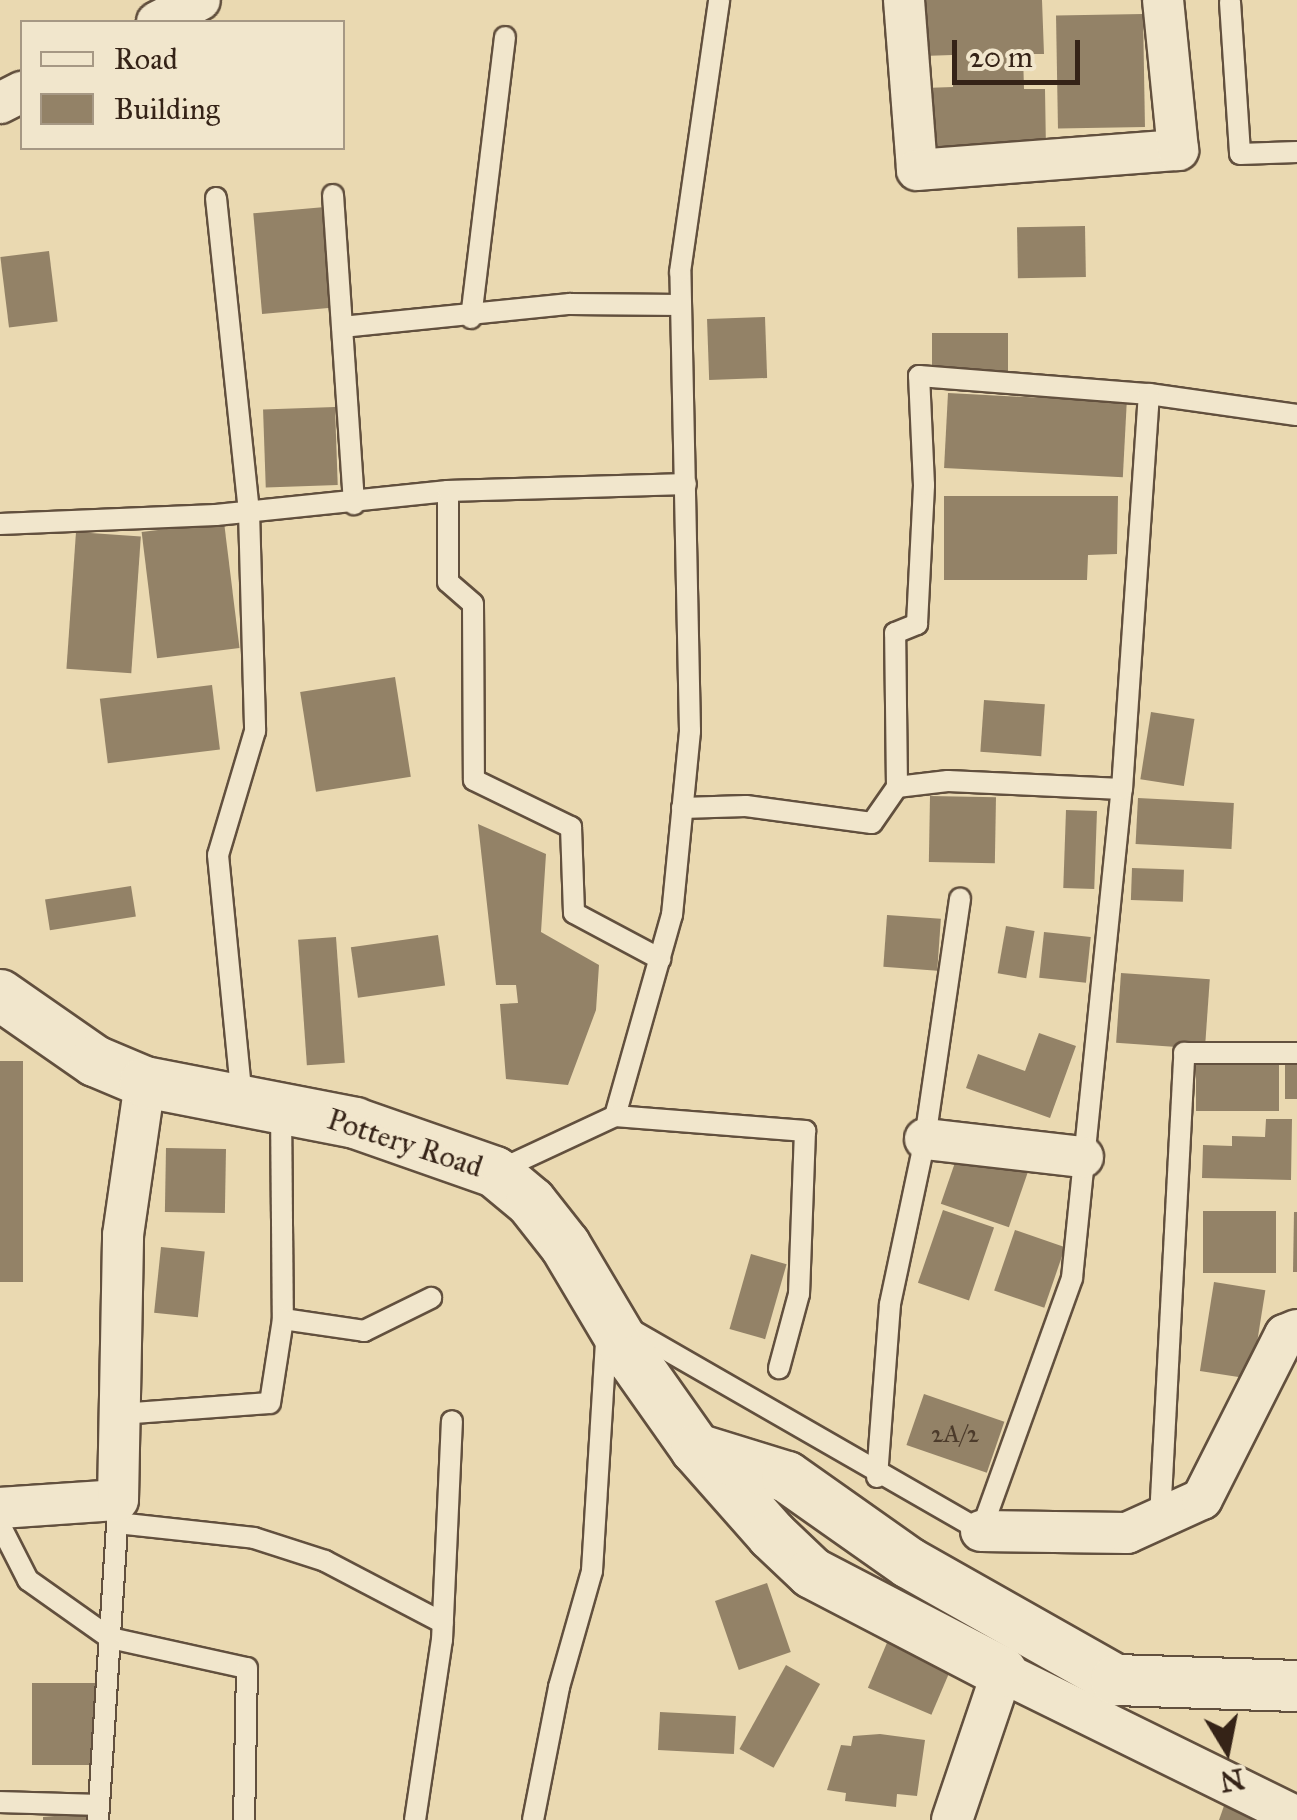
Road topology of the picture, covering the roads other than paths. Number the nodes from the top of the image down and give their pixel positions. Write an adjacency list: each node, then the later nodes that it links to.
1 (200, 0): 6 (street)
2 (718, 0): 11 (lane)
3 (904, 0): 4 (street)
4 (1163, 0)
5 (1230, 2): 8 (lane)
6 (160, 20)
7 (505, 37): 12 (lane)
8 (1297, 152)
9 (333, 195): 13 (lane)
10 (216, 198): 19 (lane)
11 (682, 305): 12 (lane); 16 (lane)
12 (471, 318): 13 (lane)
13 (342, 327): 18 (lane)
14 (1149, 394): 15 (lane); 21 (lane); 22 (lane)
15 (1297, 415)
16 (686, 484): 17 (lane); 23 (lane)
17 (448, 491): 18 (lane); 25 (lane)
18 (354, 504): 19 (lane)
19 (249, 511): 20 (lane); 29 (lane)
20 (0, 524)
21 (897, 787): 22 (lane); 23 (lane)
22 (1122, 789): 32 (lane)
23 (682, 808): 25 (lane)
24 (960, 899): 31 (lane)
25 (660, 959): 30 (lane)
26 (0, 994): 28 (street, Pottery Road)
27 (1297, 1053): 45 (lane)
28 (145, 1082): 29 (street, Pottery Road); 39 (street)
29 (262, 1102): 33 (street, Pottery Road); 36 (lane)
30 (615, 1116): 33 (lane); 38 (lane)
31 (926, 1139): 32 (street); 42 (lane)
32 (1084, 1157): 47 (lane)
33 (495, 1172): 35 (street, Pottery Road)
34 (431, 1298): 36 (lane)
35 (606, 1315): 41 (street, Pottery Road); 42 (lane); 57 (lane)
36 (284, 1319): 39 (lane)
37 (1297, 1330): 45 (street)
38 (778, 1368)
39 (120, 1414): 44 (street)
40 (452, 1422): 48 (lane)
41 (696, 1449): 50 (street, Pottery Road); 51 (street)
42 (878, 1476): 47 (lane)
43 (0, 1508): 44 (street)
44 (117, 1512): 48 (lane); 49 (lane)
45 (1160, 1518): 47 (street)
46 (0, 1525): 49 (lane)
47 (980, 1530)
48 (443, 1623): 56 (lane)
49 (110, 1638): 53 (lane); 55 (lane)
50 (1002, 1672): 54 (street); 58 (street)
51 (1297, 1686)
52 (0, 1802): 53 (lane)
53 (99, 1813)
54 (1297, 1816)
55 (244, 1820)
56 (415, 1820)
57 (533, 1820)
58 (952, 1820)

